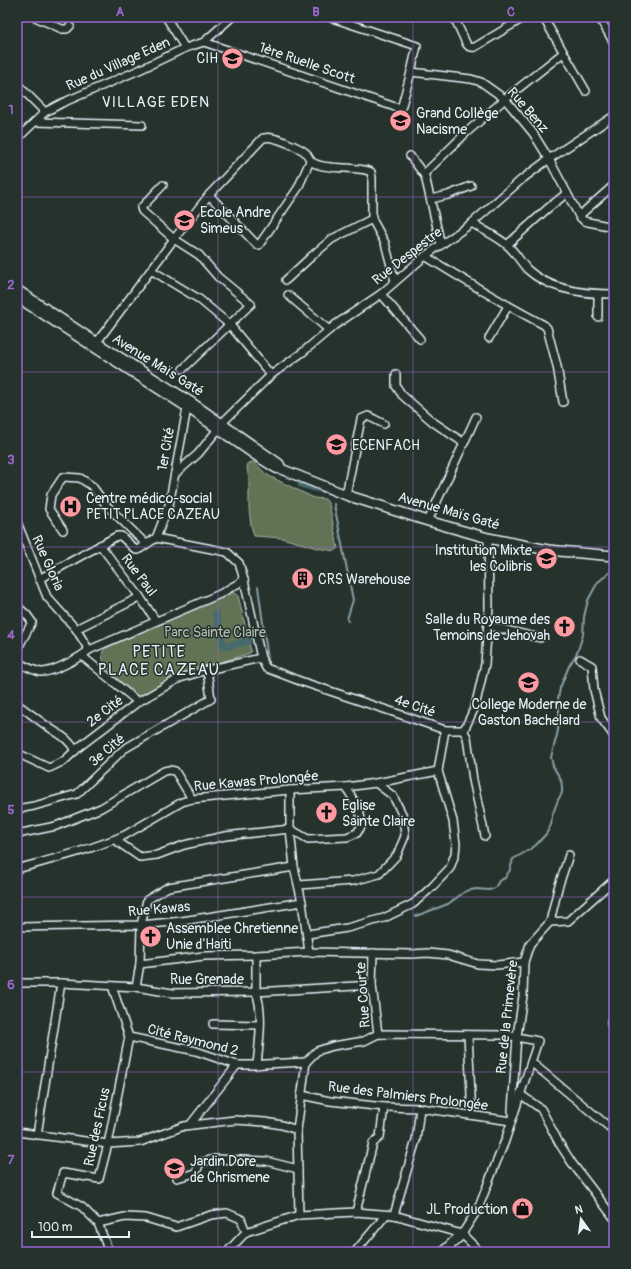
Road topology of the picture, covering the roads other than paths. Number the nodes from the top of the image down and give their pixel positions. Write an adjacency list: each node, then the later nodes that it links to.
1 (35, 17): 9 (street)
2 (166, 17): 12 (street)
3 (232, 17): 10 (street, Rue du Village Eden)
4 (329, 17): 14 (street)
5 (454, 17): 6 (street)
6 (525, 17)
7 (543, 17): 13 (street)
8 (599, 17): 11 (street)
9 (70, 26)
10 (204, 42): 12 (street, Rue du Village Eden); 14 (street, 1ère Ruelle Scott)
11 (614, 43)
12 (185, 48): 18 (street, Rue du Village Eden)
13 (563, 53): 16 (street); 17 (street)
14 (411, 72): 17 (street, Rue Benz)
15 (17, 84): 18 (street)
16 (586, 91)
17 (505, 99): 24 (street, Rue Benz); 26 (street)
18 (45, 112): 20 (street, Rue du Village Eden)
19 (614, 116): 24 (street, Rue Despestre)
20 (35, 122): 21 (street); 22 (street, Rue du Village Eden)
21 (142, 125)
22 (17, 139)
23 (410, 156): 26 (street)
24 (549, 159): 30 (street, Rue Benz); 35 (street, Rue Despestre)
25 (310, 161): 31 (street); 31 (street); 34 (street)
26 (424, 174): 32 (street)
27 (163, 185): 37 (street)
28 (614, 185): 33 (street)
29 (471, 186): 32 (street)
30 (567, 193): 33 (street, Rue Benz); 39 (street)
31 (209, 195): 37 (street)
32 (431, 199): 38 (street)
33 (579, 216): 36 (street)
34 (372, 219): 42 (street); 43 (street)
35 (472, 223): 38 (street, Rue Despestre); 39 (street)
36 (614, 227)
37 (174, 238): 41 (street); 52 (street)
38 (441, 245): 40 (street, Rue Despestre)
39 (507, 245): 46 (street)
40 (425, 256): 43 (street, Rue Despestre); 50 (street)
41 (151, 270): 52 (street); 56 (street)
42 (286, 280)
43 (395, 281): 45 (street, Rue Despestre)
44 (17, 290): 56 (street, Avenue Maïs Gaté)
45 (381, 294): 53 (street, Rue Despestre); 55 (street)
46 (598, 294): 47 (street); 51 (street)
47 (612, 294)
48 (288, 295): 53 (street)
49 (17, 297): 56 (street, Avenue Maïs Gaté)
50 (508, 306): 54 (street); 60 (street)
51 (598, 317)
52 (230, 325): 57 (street); 58 (street)
53 (329, 330): 58 (street, Rue Despestre)
54 (490, 338)
55 (420, 339)
56 (95, 345): 61 (street, Avenue Maïs Gaté)
57 (183, 369)
58 (271, 374): 64 (street, Rue Despestre)
59 (396, 374): 65 (street)
60 (563, 402)
61 (188, 404): 64 (street, Avenue Maïs Gaté); 66 (street, 1er Cité)
62 (476, 416): 65 (street)
63 (384, 424): 67 (street)
64 (220, 426): 66 (street, Rue Despestre); 67 (street, Avenue Maïs Gaté)
65 (464, 443): 68 (street)
66 (175, 474): 71 (street, 1er Cité)
67 (346, 495): 68 (street, Avenue Maïs Gaté)
68 (428, 521): 72 (street, Avenue Maïs Gaté)
69 (17, 522): 76 (street, Rue Gloria)
70 (63, 530): 73 (street)
71 (156, 538): 73 (street); 77 (street)
72 (488, 538): 75 (street, Avenue Maïs Gaté); 81 (street)
73 (146, 544): 74 (street)
74 (100, 545): 76 (street); 78 (street, Rue Paul)
75 (614, 556)
76 (39, 579): 82 (street, Rue Gloria)
77 (244, 580): 80 (street); 88 (street)
78 (140, 597): 80 (street, Rue Paul); 82 (street)
79 (17, 606): 83 (street)
80 (156, 621): 86 (street)
81 (489, 626): 84 (street); 95 (street)
82 (76, 630): 86 (street, Rue Gloria)
83 (20, 636): 85 (street)
84 (540, 638)
85 (17, 650)
86 (89, 650): 87 (street)
87 (82, 656): 90 (street); 92 (street)
88 (261, 658): 91 (street, 2e Cité); 94 (street, 4e Cité)
89 (580, 659): 96 (street)
90 (17, 662)
91 (207, 670): 92 (street, 2e Cité); 104 (street, 3e Cité)
92 (138, 702): 97 (street, 2e Cité)
93 (17, 704): 97 (street)
94 (445, 730): 95 (street); 99 (street, 4e Cité)
95 (463, 730): 107 (street)
96 (614, 736)
97 (75, 751): 98 (street, 2e Cité)
98 (17, 753)
99 (438, 771): 100 (street, Rue Kawas Prolongée); 118 (street, 4e Cité)
100 (376, 783): 101 (street, Rue Kawas Prolongée); 113 (street)
101 (346, 786): 102 (street, Rue Kawas Prolongée); 105 (street)
102 (290, 790): 103 (street, Rue Kawas Prolongée); 105 (street)
103 (192, 799): 106 (street); 108 (street, Rue Kawas Prolongée)
104 (17, 809)
105 (290, 829): 108 (street); 110 (street)
106 (17, 834)
107 (485, 836)
108 (115, 840): 111 (street, Rue Kawas Prolongée)
109 (569, 855): 115 (street, Rue de la Primevère)
110 (294, 867): 113 (street); 116 (street)
111 (17, 869)
112 (614, 880): 115 (street)
113 (299, 885): 114 (street)
114 (302, 902): 116 (street, Rue Kawas); 118 (street)
115 (550, 922): 122 (street, Rue de la Primevère)
116 (141, 925): 117 (street, Rue Kawas); 123 (street)
117 (17, 927)
118 (308, 934): 119 (street)
119 (309, 952): 120 (street); 121 (street)
120 (373, 953): 122 (street); 126 (street, Rue Courte)
121 (256, 955): 123 (street); 129 (street)
122 (524, 962): 136 (street, Rue de la Primevère)
123 (140, 964): 128 (street)
124 (17, 983): 125 (street, Rue Grenade)
125 (61, 983): 127 (street, Rue Grenade); 152 (street)
126 (372, 985): 129 (street, Rue Grenade); 134 (street, Rue Courte)
127 (112, 986): 128 (street, Rue Grenade); 137 (street, Cité Raymond 2)
128 (136, 987): 129 (street, Rue Grenade)
129 (256, 992): 132 (street)
130 (614, 1012): 133 (street)
131 (213, 1024): 132 (street)
132 (260, 1025): 141 (street)
133 (614, 1033)
134 (378, 1034): 135 (street); 138 (street)
135 (468, 1035): 136 (street); 146 (street)
136 (517, 1036): 139 (street); 147 (street, Rue de la Primevère)
137 (129, 1037): 140 (street, Cité Raymond 2); 153 (street, Rue des Ficus)
138 (306, 1062): 141 (street, Cité Raymond 2); 143 (street)
139 (531, 1062): 142 (street); 150 (street)
140 (237, 1065): 141 (street, Cité Raymond 2); 148 (street)
141 (257, 1065)
142 (520, 1094): 147 (street); 159 (street)
143 (301, 1095): 144 (street, Rue des Palmiers Prolongée); 149 (street)
144 (384, 1108): 145 (street, Rue des Palmiers Prolongée); 156 (street)
145 (420, 1108): 146 (street, Rue des Palmiers Prolongée); 158 (street)
146 (472, 1115): 147 (street, Rue des Palmiers Prolongée)
147 (511, 1122): 162 (street)
148 (190, 1125): 149 (street); 153 (street)
149 (297, 1130): 154 (street)
150 (614, 1131)
151 (17, 1132): 152 (street)
152 (37, 1135): 153 (street)
153 (108, 1144): 160 (street, Rue des Ficus)
154 (298, 1169): 155 (street); 157 (street)
155 (177, 1178)
156 (356, 1212): 157 (street); 158 (street)
157 (299, 1215): 161 (street)
158 (390, 1215): 162 (street); 165 (street)
159 (614, 1218)
160 (98, 1223): 161 (street); 163 (street, Rue des Ficus)
161 (246, 1232): 164 (street)
162 (462, 1234): 166 (street); 167 (street)
163 (109, 1252)
164 (230, 1252)
165 (355, 1252)
166 (443, 1252)
167 (480, 1252)

